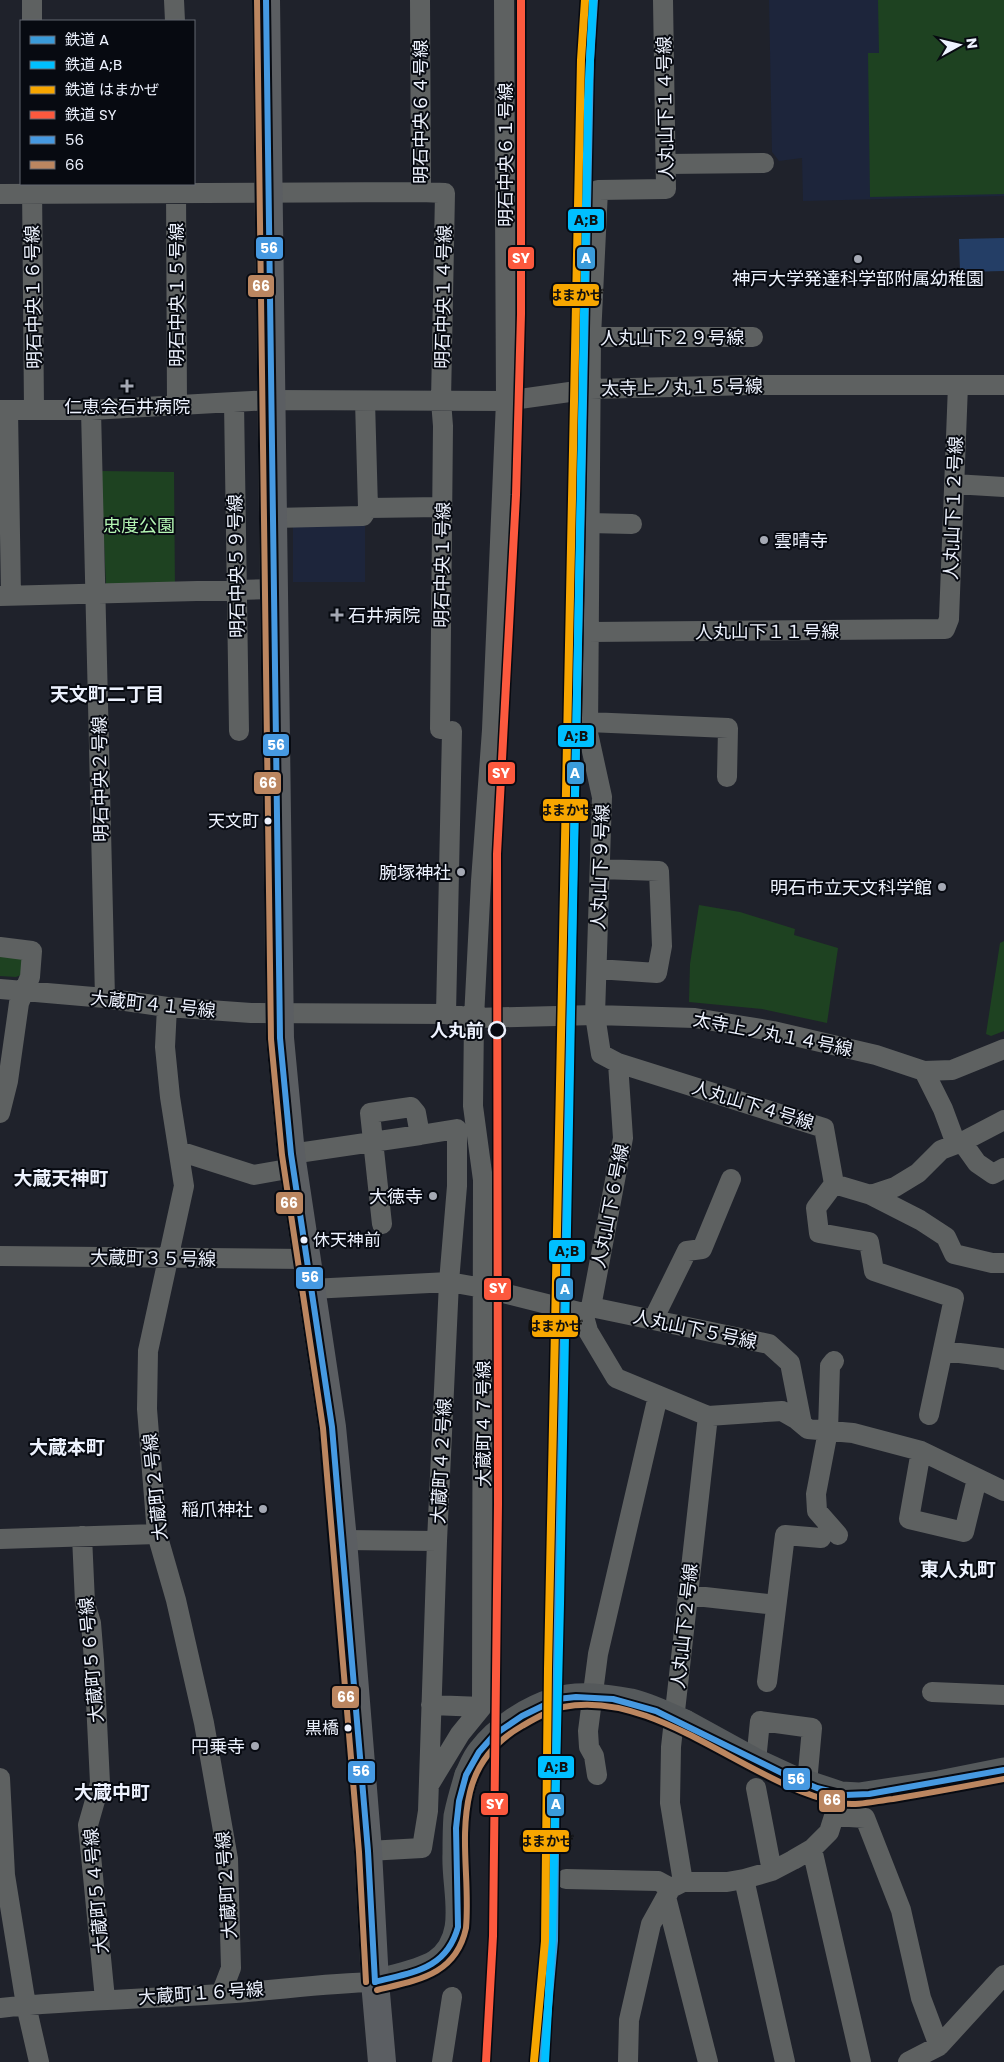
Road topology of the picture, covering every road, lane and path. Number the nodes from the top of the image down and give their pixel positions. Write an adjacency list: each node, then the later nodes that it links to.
1 (32, 0): 7 (street)
2 (174, 0): 8 (street)
3 (266, 0): 13 (highway)
4 (420, 0): 14 (street, 明石中央６４号線)
5 (504, 0): 23 (street, 明石中央６１号線)
6 (663, 0): 9 (street, 人丸山下１４号線)
7 (32, 20)
8 (175, 20)
9 (666, 164): 10 (street); 16 (street, 人丸山下１４号線)
10 (764, 164)
11 (32, 189): 12 (street, 明石中央６４号線); 15 (street, 明石中央６４号線); 28 (street, 明石中央１６号線)
12 (176, 189): 13 (street, 明石中央６４号線); 26 (street, 明石中央１５号線)
13 (268, 192): 14 (street, 明石中央６４号線); 21 (highway)
14 (421, 192): 22 (street, 明石中央１４号線)
15 (0, 194)
16 (591, 337): 17 (street, 人丸山下２９号線); 20 (street, 人丸山下１４号線)
17 (753, 337)
18 (958, 385): 19 (street, 太寺上ノ丸１５号線); 20 (street, 太寺上ノ丸１５号線); 30 (street, 人丸山下１２号線)
19 (1004, 385)
20 (591, 389): 23 (street, 太寺上ノ丸１５号線); 35 (street, 人丸山下９号線)
21 (271, 400): 24 (street, 太寺上ノ丸１５号線); 25 (street, 太寺上ノ丸１５号線); 34 (highway)
22 (441, 401): 23 (street, 太寺上ノ丸１５号線); 25 (street, 太寺上ノ丸１５号線); 32 (street, 明石中央１号線)
23 (506, 401): 56 (street, 明石中央６１号線)
24 (234, 402): 26 (street, 太寺上ノ丸１５号線); 38 (street, 明石中央５９号線)
25 (366, 402): 33 (street)
26 (177, 406): 29 (street, 太寺上ノ丸１５号線)
27 (4, 410): 28 (street, 太寺上ノ丸１５号線); 40 (street)
28 (34, 410): 29 (street, 太寺上ノ丸１５号線)
29 (91, 410): 39 (street, 明石中央２号線)
30 (954, 484): 31 (street); 41 (street, 人丸山下１２号線)
31 (1004, 487)
32 (442, 507): 33 (street); 54 (street, 明石中央１号線)
33 (368, 508): 34 (street)
34 (273, 518): 37 (highway)
35 (590, 523): 36 (street); 42 (street, 人丸山下９号線)
36 (632, 524)
37 (274, 589): 38 (street); 53 (highway)
38 (237, 590): 39 (street); 44 (street, 明石中央５９号線)
39 (96, 595): 40 (street); 51 (street, 明石中央２号線)
40 (6, 596)
41 (945, 629): 42 (street, 人丸山下１１号線)
42 (590, 632): 43 (street, 人丸山下９号線)
43 (588, 722): 45 (street); 46 (street, 人丸山下９号線)
44 (239, 731)
45 (726, 777)
46 (600, 869): 48 (street, 人丸山下９号線); 48 (street)
47 (0, 947): 50 (street)
48 (597, 969): 55 (street, 人丸山下９号線)
49 (0, 989): 50 (street, 大蔵町４１号線)
50 (25, 992): 51 (street, 大蔵町４１号線); 60 (street)
51 (106, 998): 52 (street, 大蔵町４１号線)
52 (167, 1007): 53 (street, 大蔵町４１号線); 65 (street, 大蔵町２号線)
53 (281, 1013): 54 (street, 大蔵町４１号線); 66 (highway)
54 (446, 1014): 56 (street, 太寺上ノ丸１４号線)
55 (595, 1015): 56 (street, 太寺上ノ丸１４号線); 58 (street); 59 (street, 太寺上ノ丸１４号線)
56 (474, 1018): 77 (street, 大蔵町４７号線)
57 (1004, 1049): 59 (street, 太寺上ノ丸１４号線)
58 (618, 1063): 69 (street, 人丸山下４号線); 79 (street, 人丸山下６号線)
59 (924, 1071): 64 (street)
60 (0, 1113)
61 (1004, 1120): 64 (street)
62 (420, 1135): 63 (street); 63 (street); 76 (street, 大蔵町４２号線)
63 (373, 1142): 66 (street); 71 (street)
64 (959, 1143): 67 (street); 70 (street)
65 (179, 1151): 66 (street); 73 (street, 大蔵町２号線)
66 (292, 1161): 74 (highway)
67 (1000, 1176)
68 (731, 1179): 80 (street)
69 (834, 1184): 70 (street); 81 (street)
70 (871, 1195): 75 (street)
71 (382, 1224)
72 (0, 1256): 73 (street, 大蔵町３５号線)
73 (168, 1259): 74 (street, 大蔵町３５号線); 92 (street, 大蔵町２号線)
74 (307, 1259): 78 (highway)
75 (1004, 1263)
76 (449, 1282): 77 (street, 人丸山下５号線); 78 (street, 人丸山下５号線); 96 (street, 大蔵町４２号線)
77 (483, 1288): 79 (street, 人丸山下５号線); 103 (street, 大蔵町４７号線)
78 (311, 1289): 95 (highway)
79 (587, 1310): 80 (street, 人丸山下５号線); 84 (street)
80 (653, 1320): 87 (street, 人丸山下５号線)
81 (943, 1351): 82 (street); 85 (street)
82 (1004, 1360)
83 (834, 1361): 88 (street)
84 (658, 1396): 86 (street); 106 (street)
85 (929, 1415)
86 (708, 1416): 87 (street); 97 (street, 人丸山下２号線)
87 (802, 1424): 88 (street)
88 (828, 1431): 89 (street); 98 (street)
89 (921, 1451): 90 (street); 90 (street)
90 (977, 1479): 91 (street)
91 (1004, 1491)
92 (157, 1534): 93 (street); 122 (street, 大蔵町２号線)
93 (82, 1536): 94 (street); 108 (street, 大蔵町５６号線)
94 (0, 1539)
95 (344, 1540): 96 (street); 114 (highway)
96 (437, 1542): 102 (street, 大蔵町４２号線)
97 (687, 1596): 98 (street); 119 (street, 人丸山下２号線)
98 (776, 1605): 99 (street)
99 (767, 1682)
100 (932, 1692): 101 (street)
101 (1004, 1695)
102 (431, 1705): 103 (street); 110 (street, 大蔵町４２号線)
103 (482, 1707): 110 (street)
104 (756, 1761): 109 (main road); 109 (street); 121 (main road, bridge)
105 (1004, 1770): 112 (main road)
106 (597, 1775)
107 (0, 1778): 116 (street)
108 (100, 1783): 124 (street, 大蔵町５４号線)
109 (807, 1783): 112 (main road)
110 (429, 1785): 114 (street, 大蔵町４２号線)
111 (756, 1788): 115 (street)
112 (837, 1805): 113 (street); 127 (street)
113 (812, 1849): 115 (street); 134 (street)
114 (368, 1851): 121 (highway)
115 (772, 1871): 118 (street)
116 (2, 1876): 125 (street)
117 (566, 1879): 119 (street)
118 (744, 1879): 119 (street); 133 (street)
119 (673, 1889): 131 (street); 132 (street, 人丸山下２号線)
120 (1004, 1975): 127 (street)
121 (375, 1982): 122 (street, 大蔵町１６号線); 129 (highway)
122 (221, 1994): 124 (street, 大蔵町１６号線)
123 (452, 1997): 130 (street)
124 (105, 1999): 125 (street, 大蔵町１６号線)
125 (26, 2005): 126 (street, 大蔵町１６号線); 128 (street)
126 (0, 2008)
127 (926, 2056)
128 (39, 2062)
129 (382, 2062)
130 (442, 2062)
131 (628, 2062)
132 (708, 2062)
133 (785, 2062)
134 (861, 2062)

